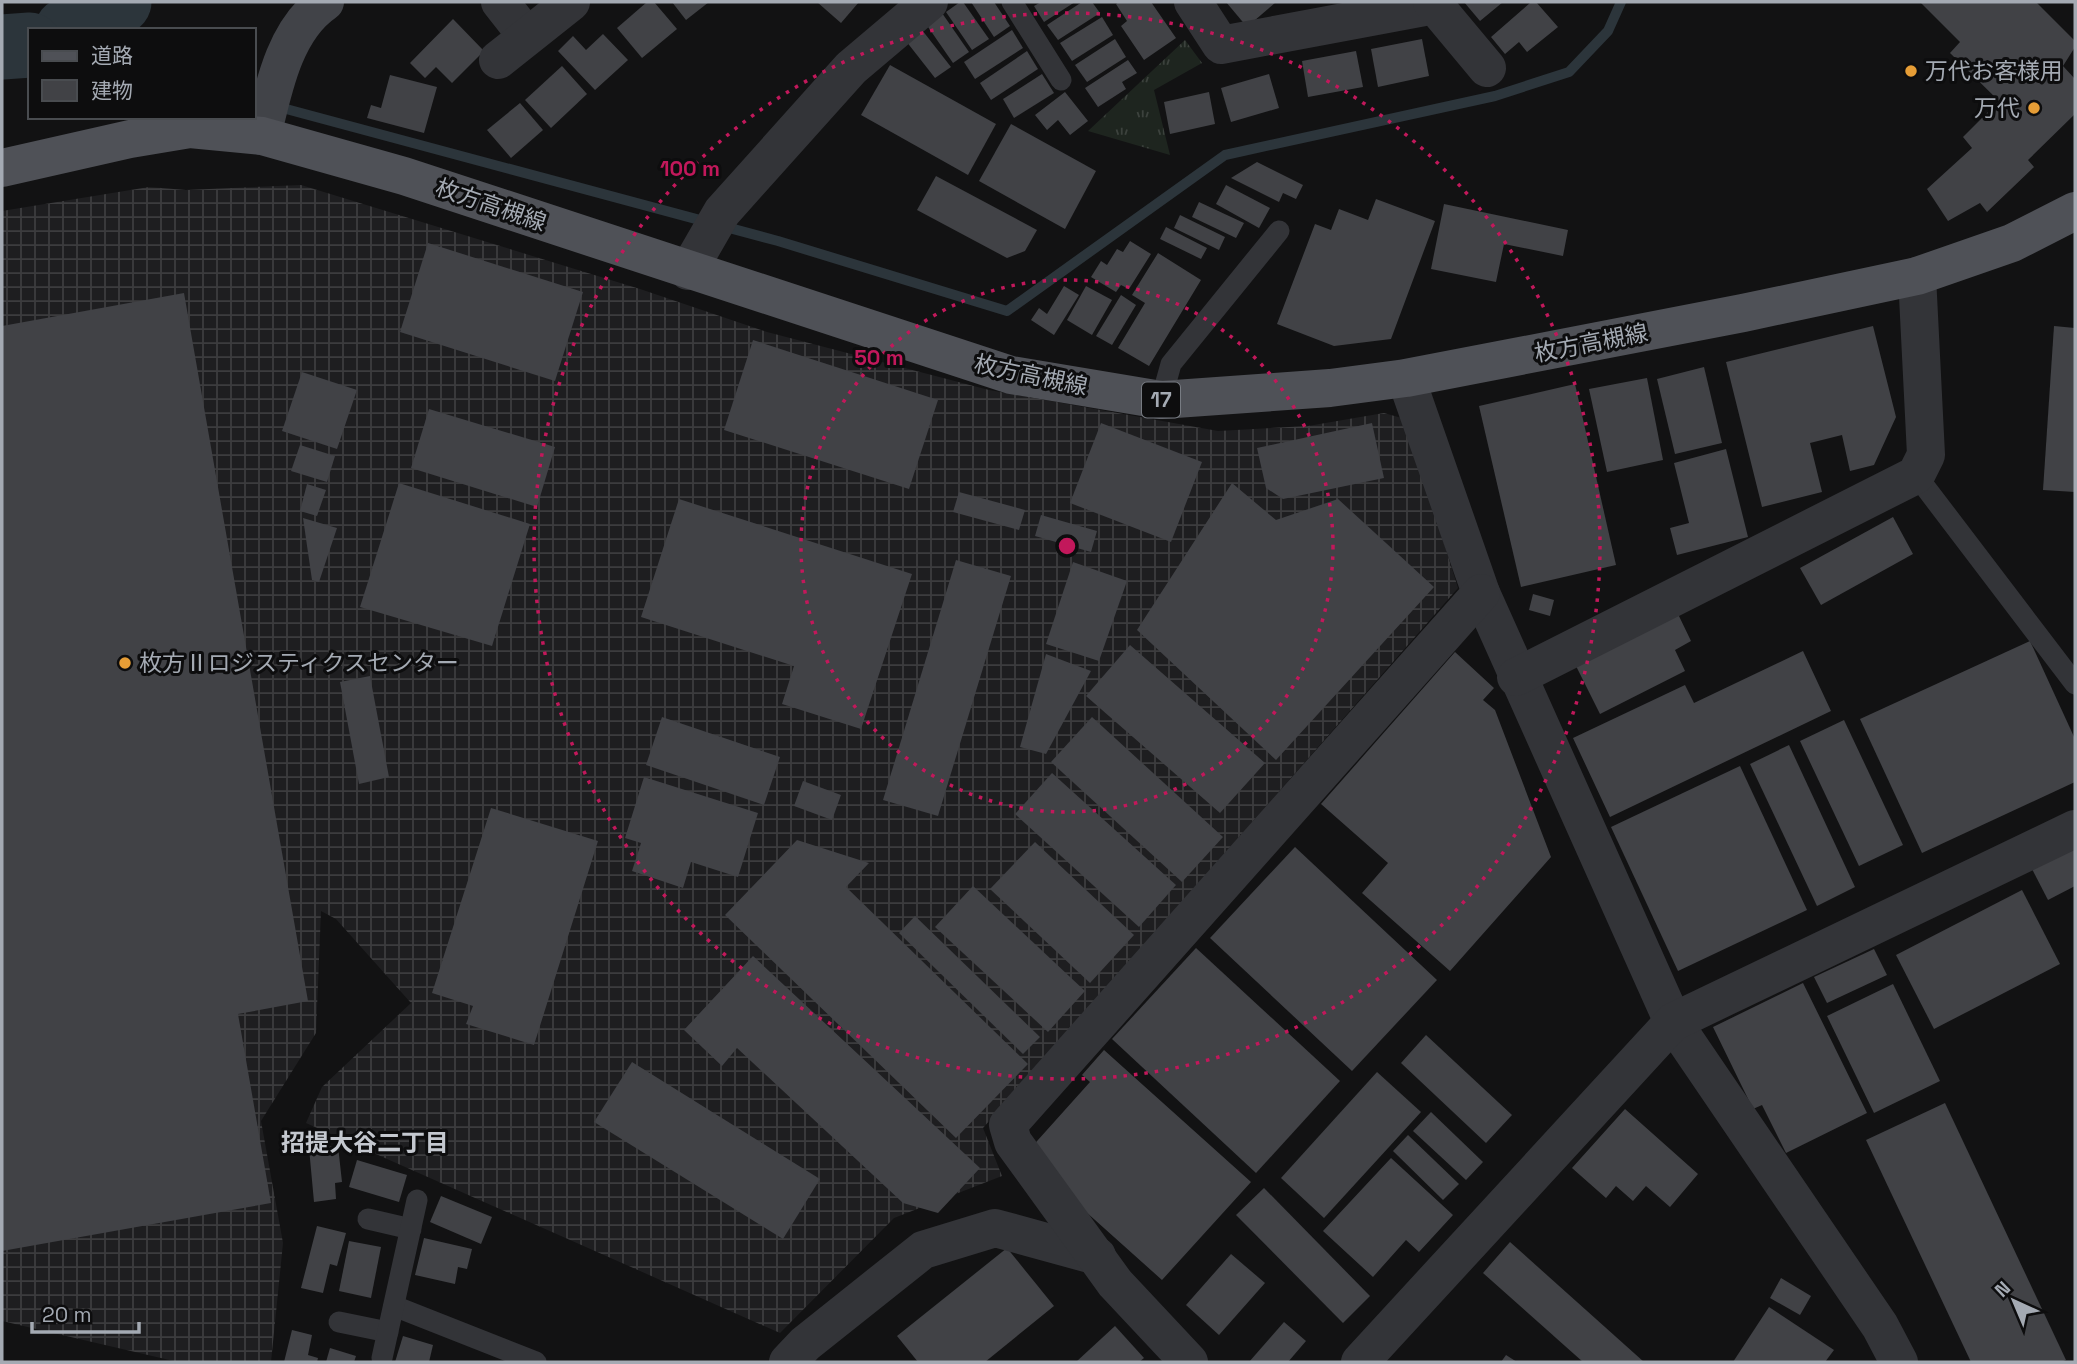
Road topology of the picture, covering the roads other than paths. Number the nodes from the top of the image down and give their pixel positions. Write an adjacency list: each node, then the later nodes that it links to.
1 (325, 2): 12 (street)
2 (500, 2): 8 (street)
3 (571, 2): 8 (street)
4 (929, 2): 16 (street)
5 (1012, 2): 11 (lane)
6 (1193, 2): 7 (street)
7 (1433, 4): 10 (street)
8 (526, 34): 9 (street)
9 (498, 60)
10 (1487, 68)
11 (1061, 80)
12 (261, 136): 13 (main road, 枚方高槻線 / 17); 16 (main road, 枚方高槻線 / 17)
13 (2, 168)
14 (2075, 211): 17 (main road, 枚方高槻線 / 17)
15 (1279, 231): 19 (lane)
16 (695, 259): 19 (main road, 枚方高槻線 / 17)
17 (1917, 276): 18 (main road, 枚方高槻線 / 17); 20 (street)
18 (1406, 378): 19 (main road, 枚方高槻線 / 17); 21 (street)
19 (1161, 400)
20 (1916, 475): 22 (street); 23 (lane)
21 (1481, 593): 22 (street); 29 (street)
22 (1516, 677): 25 (street)
23 (2075, 684)
24 (2075, 829): 25 (street)
25 (1673, 1022): 37 (street); 38 (street)
26 (417, 1200): 28 (lane)
27 (368, 1219): 28 (lane)
28 (411, 1229): 30 (lane)
29 (1097, 1256): 35 (street); 36 (street)
30 (394, 1306): 32 (lane); 34 (lane)
31 (339, 1322): 32 (lane)
32 (388, 1332): 33 (lane)
33 (382, 1358)
34 (536, 1362)
35 (788, 1362)
36 (1189, 1362)
37 (1360, 1362)
38 (1899, 1362)

